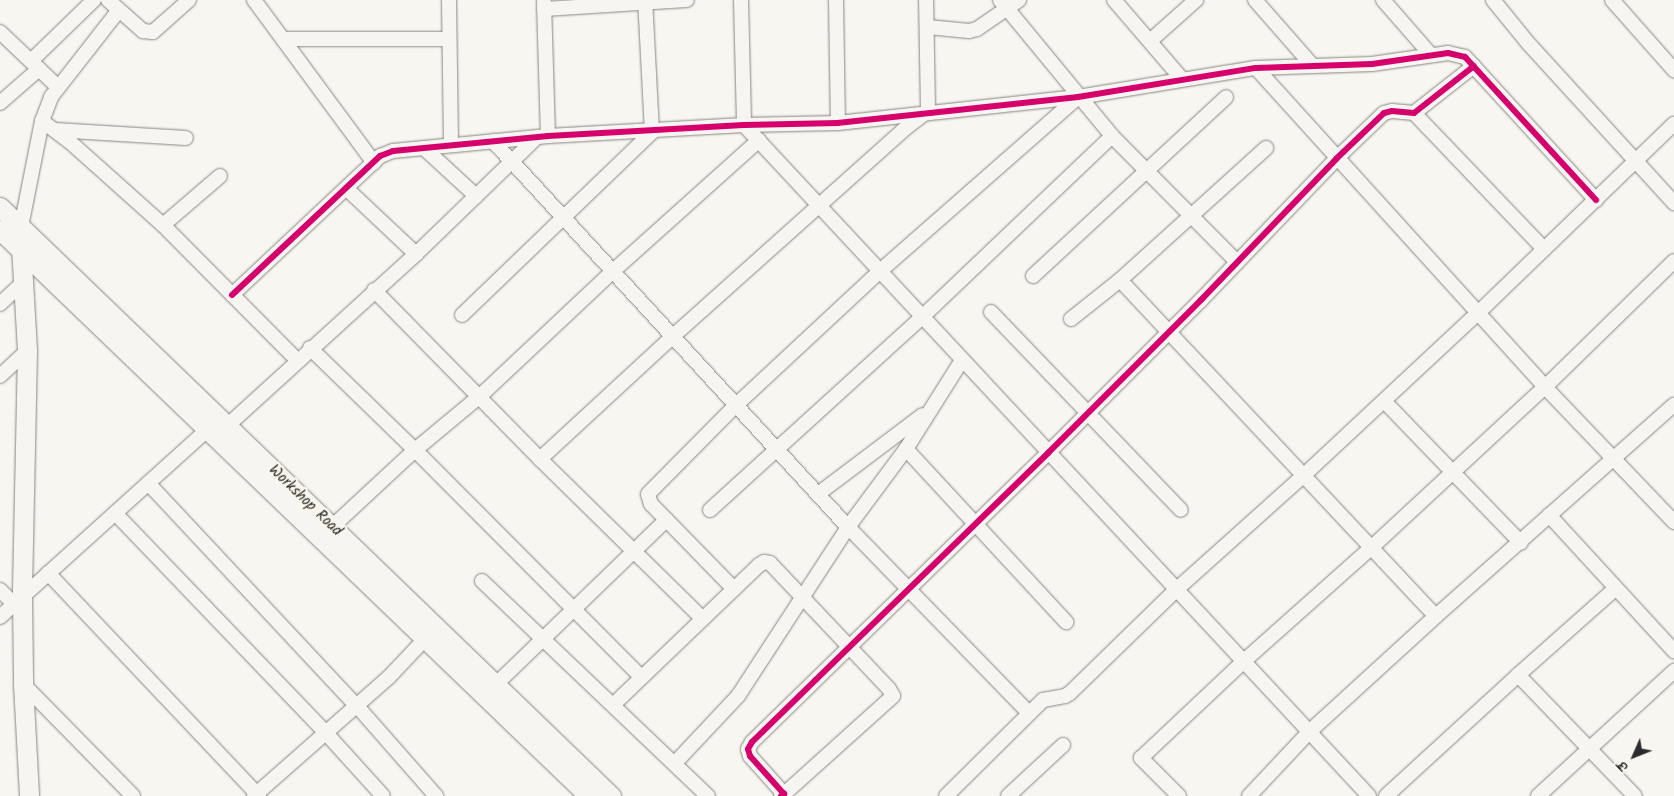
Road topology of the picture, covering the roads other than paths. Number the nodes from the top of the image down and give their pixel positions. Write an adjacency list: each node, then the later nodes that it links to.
1 (94, 0): 27 (street)
2 (108, 0): 20 (street)
3 (189, 0): 20 (street)
4 (254, 0): 23 (street)
5 (449, 0): 24 (street)
6 (686, 0): 16 (street)
7 (741, 0): 42 (street)
8 (836, 0): 40 (street)
9 (926, 0): 21 (street)
10 (1018, 0): 18 (street)
11 (1114, 0): 25 (street)
12 (1196, 0): 25 (street)
13 (1383, 0): 26 (street)
14 (1493, 0): 55 (street)
15 (1612, 0): 31 (street)
16 (645, 1): 19 (street); 44 (street)
17 (1258, 1): 28 (street)
18 (1003, 4): 21 (street); 34 (street)
19 (544, 5): 45 (street)
20 (119, 10): 33 (street)
21 (928, 27): 37 (street)
22 (0, 32): 27 (street)
23 (283, 38): 24 (street); 56 (street)
24 (449, 39): 50 (street)
25 (1150, 41): 32 (street)
26 (1431, 55): 28 (street); 29 (street)
27 (35, 65): 33 (street); 36 (street)
28 (1312, 65): 30 (street)
29 (1474, 66): 38 (street); 61 (street)
30 (1256, 68): 32 (street); 53 (street)
31 (1674, 70)
32 (1182, 79): 34 (street)
33 (57, 86): 39 (street)
34 (1078, 97): 37 (street); 46 (street); 76 (street)
35 (1226, 97): 57 (street)
36 (0, 103)
37 (928, 111): 40 (street); 64 (street)
38 (1414, 113): 53 (street); 70 (street)
39 (42, 121): 43 (street); 68 (street)
40 (838, 123): 42 (street)
41 (1674, 124): 55 (street)
42 (744, 125): 44 (street); 48 (street)
43 (55, 130): 47 (street); 67 (street)
44 (652, 132): 45 (street); 66 (street)
45 (543, 136): 49 (street); 54 (street)
46 (1112, 136): 57 (street); 86 (street)
47 (186, 138)
48 (759, 140): 64 (street); 75 (street)
49 (493, 141): 50 (street); 54 (street)
50 (451, 144): 51 (street)
51 (424, 148): 56 (street); 60 (street)
52 (1266, 148): 65 (street)
53 (1336, 159): 74 (street); 84 (street)
54 (512, 160): 60 (street); 66 (street)
55 (1636, 162): 61 (street); 62 (street)
56 (374, 163): 59 (street)
57 (1145, 172): 65 (street); 77 (street)
58 (220, 176): 67 (street)
59 (347, 190): 72 (street); 81 (street)
60 (476, 196): 72 (street)
61 (1596, 200): 70 (street)
62 (1674, 203)
63 (0, 206): 68 (main road, Workshop Road)
64 (819, 206): 76 (street); 89 (street)
65 (1192, 215): 74 (street); 78 (street)
66 (565, 218): 75 (street); 85 (street)
67 (163, 225): 81 (street)
68 (22, 227): 71 (main road); 102 (main road, Workshop Road)
69 (0, 230): 71 (main road, Workshop Road)
70 (1544, 249): 84 (street)
71 (21, 250): 79 (main road); 103 (main road, Workshop Road)
72 (416, 254): 80 (street)
73 (1674, 260): 95 (street)
74 (1237, 262): 88 (street)
75 (613, 271): 89 (street); 96 (street)
76 (879, 272): 86 (street); 98 (street)
77 (1033, 276)
78 (1120, 280): 87 (street); 88 (street)
79 (24, 282): 82 (street); 91 (main road)
80 (374, 290): 90 (street); 96 (street)
81 (232, 295): 92 (street)
82 (0, 304)
83 (991, 312): 101 (street)
84 (1479, 312): 95 (street); 97 (street)
85 (462, 315)
86 (922, 317): 93 (street); 104 (street)
87 (1071, 319)
88 (1167, 331): 101 (street); 111 (street)
89 (672, 337): 98 (street); 108 (street)
90 (310, 348): 92 (street); 106 (street)
91 (27, 351): 94 (street); 134 (main road)
92 (297, 360): 102 (street)
93 (962, 360): 100 (street); 107 (street)
94 (0, 376)
95 (1545, 387): 109 (street); 110 (street)
96 (480, 396): 106 (street); 108 (street)
97 (1384, 401): 110 (street); 111 (street)
98 (736, 405): 104 (street); 118 (street)
99 (1674, 405): 109 (street)
100 (928, 412): 105 (street); 113 (street)
101 (1089, 412): 107 (street); 115 (street)
102 (227, 426): 121 (main road, Workshop Road)
103 (207, 430): 112 (street); 140 (main road, Workshop Road)
104 (776, 449): 113 (street); 114 (street)
105 (906, 449): 120 (street); 122 (street)
106 (415, 450): 121 (street); 135 (street)
107 (1048, 453): 120 (street); 132 (street)
108 (540, 459): 125 (street)
109 (1614, 460): 117 (street); 119 (street)
110 (1451, 473): 123 (street); 124 (street)
111 (1303, 476): 124 (street); 132 (street)
112 (148, 484): 116 (street); 150 (street)
113 (818, 494): 122 (street)
114 (710, 510)
115 (1181, 510)
116 (115, 513): 126 (street); 153 (street)
117 (1549, 515): 123 (street); 129 (street)
118 (666, 520): 125 (street); 130 (street)
119 (1674, 522)
120 (975, 523): 128 (street); 139 (street)
121 (332, 527): 149 (main road, Workshop Road)
122 (848, 527): 128 (street); 133 (street)
123 (1521, 543): 136 (street)
124 (1372, 547): 136 (street); 144 (street)
125 (634, 552): 135 (street); 138 (street)
126 (48, 573): 134 (street); 158 (street)
127 (482, 581): 141 (street)
128 (909, 587): 142 (street); 152 (street)
129 (1616, 588): 143 (street); 146 (street)
130 (734, 589): 133 (street); 138 (street)
131 (0, 590): 134 (street)
132 (1177, 590): 144 (street); 152 (street)
133 (802, 598): 142 (street); 157 (street)
134 (18, 600): 137 (street); 148 (main road)
135 (574, 609): 141 (street); 147 (street)
136 (1436, 616): 154 (street)
137 (0, 617)
138 (703, 619): 147 (street)
139 (1066, 622)
140 (425, 639): 149 (main road, Workshop Road); 150 (street)
141 (542, 639): 149 (street); 151 (street)
142 (849, 648): 159 (street); 159 (street)
143 (1674, 651)
144 (1244, 660): 154 (street); 169 (street)
145 (1674, 671): 156 (street)
146 (1518, 675): 156 (street); 172 (street)
147 (642, 677): 151 (street)
148 (23, 684): 160 (main road); 161 (street)
149 (490, 690): 164 (main road, Workshop Road); 165 (main road, Workshop Road)
150 (357, 706): 153 (street); 163 (street)
151 (614, 706): 157 (street)
152 (1029, 713): 167 (street)
153 (325, 732): 158 (street); 162 (street)
154 (1309, 732): 170 (street); 171 (street)
155 (1064, 745): 168 (street)
156 (1590, 749): 173 (street); 174 (street)
157 (676, 763): 166 (street)
158 (257, 795)
159 (782, 795)
160 (28, 796)
161 (133, 796)
162 (383, 796)
163 (436, 796)
164 (589, 796)
165 (611, 796)
166 (708, 796)
167 (946, 796)
168 (1008, 796)
169 (1179, 796)
170 (1249, 796)
171 (1369, 796)
172 (1386, 796)
173 (1538, 796)
174 (1635, 796)

